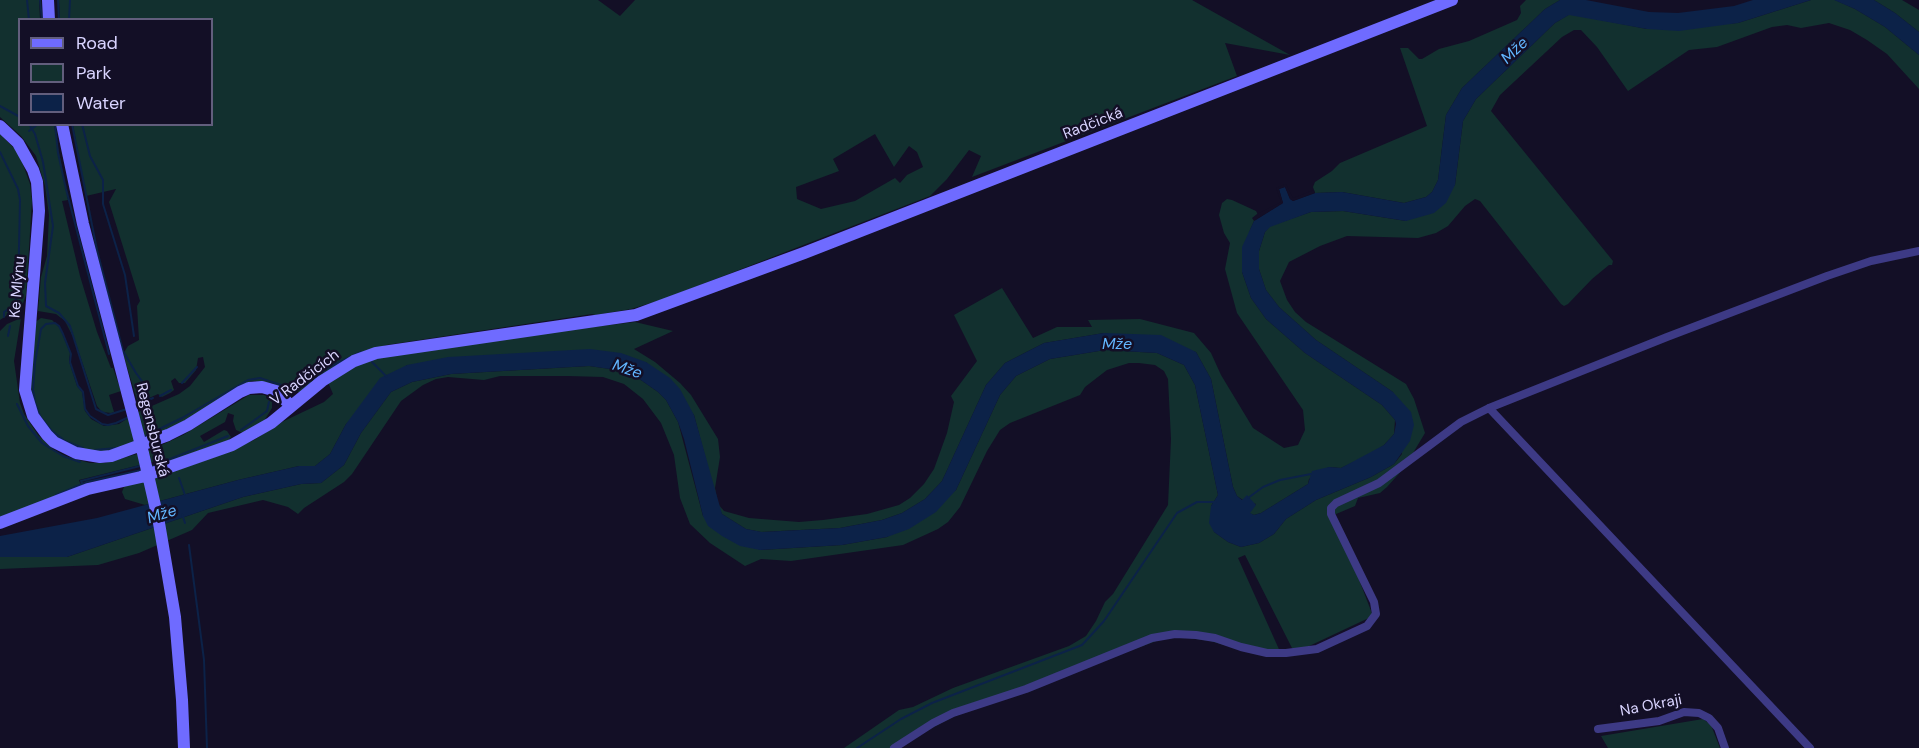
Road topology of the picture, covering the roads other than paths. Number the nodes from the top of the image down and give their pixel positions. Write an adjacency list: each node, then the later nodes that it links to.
1 (48, 0): 3 (street)
2 (1452, 0): 7 (street, Radčická)
3 (49, 18)
4 (0, 126): 8 (street, Ke Mlýnu)
5 (62, 126): 12 (street, Regensburská)
6 (1919, 251): 9 (street)
7 (746, 275): 8 (street, V Radčicích)
8 (291, 406): 10 (street, V Radčicích)
9 (1489, 408): 13 (street); 15 (street)
10 (0, 523)
11 (1598, 729): 14 (street, Na Okraji)
12 (184, 748)
13 (894, 748)
14 (1725, 748)
15 (1810, 748)

